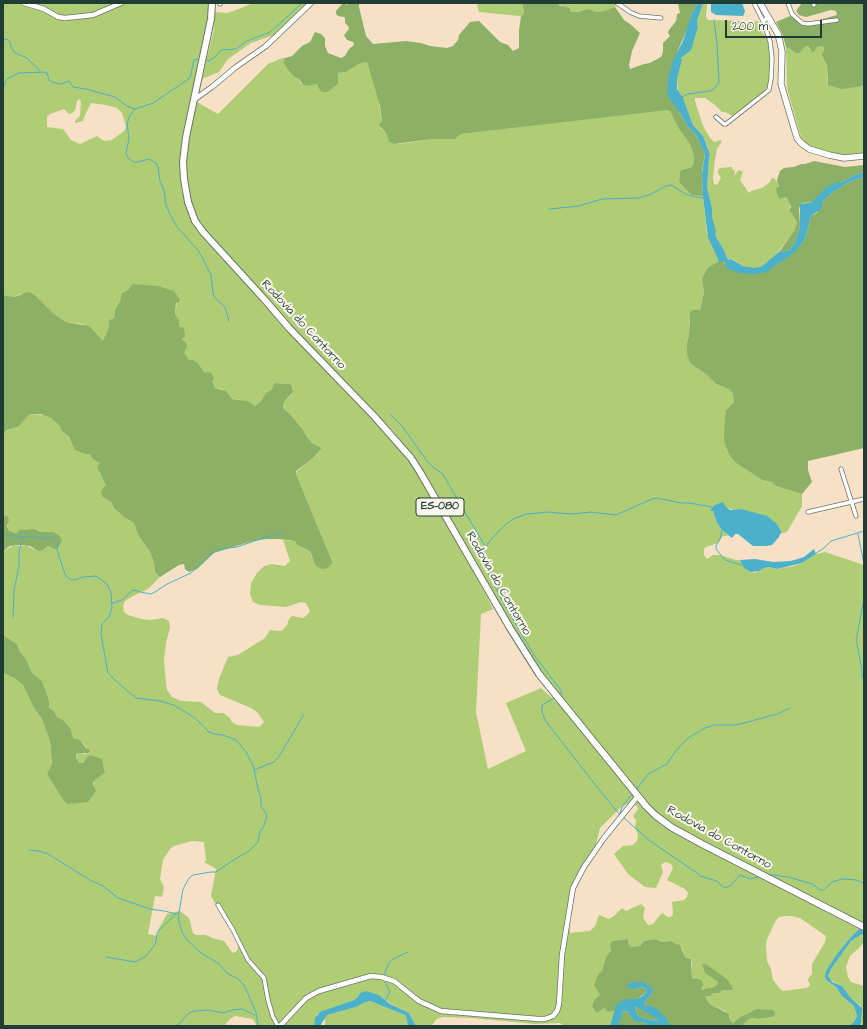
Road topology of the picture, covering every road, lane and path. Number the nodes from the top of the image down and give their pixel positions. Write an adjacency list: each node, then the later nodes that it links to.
1 (24, 3): 2 (street)
2 (121, 3)
3 (212, 3): 13 (main road, Rodovia do Contorno / ES-080)
4 (311, 3): 13 (street)
5 (618, 3): 9 (street)
6 (754, 3): 12 (street)
7 (760, 3): 10 (main road)
8 (788, 3): 11 (street)
9 (661, 18)
10 (769, 18): 12 (street); 15 (main road)
11 (837, 20)
12 (763, 21): 14 (street)
13 (195, 99): 21 (main road, Rodovia do Contorno / ES-080)
14 (716, 117)
15 (864, 156)
16 (840, 469): 18 (street)
17 (864, 499): 18 (street)
18 (851, 502): 19 (street); 20 (street)
19 (808, 512)
20 (856, 516)
21 (638, 796): 23 (main road, Rodovia do Contorno / ES-080); 24 (street)
22 (218, 905): 24 (street)
23 (864, 927)
24 (279, 1026)

